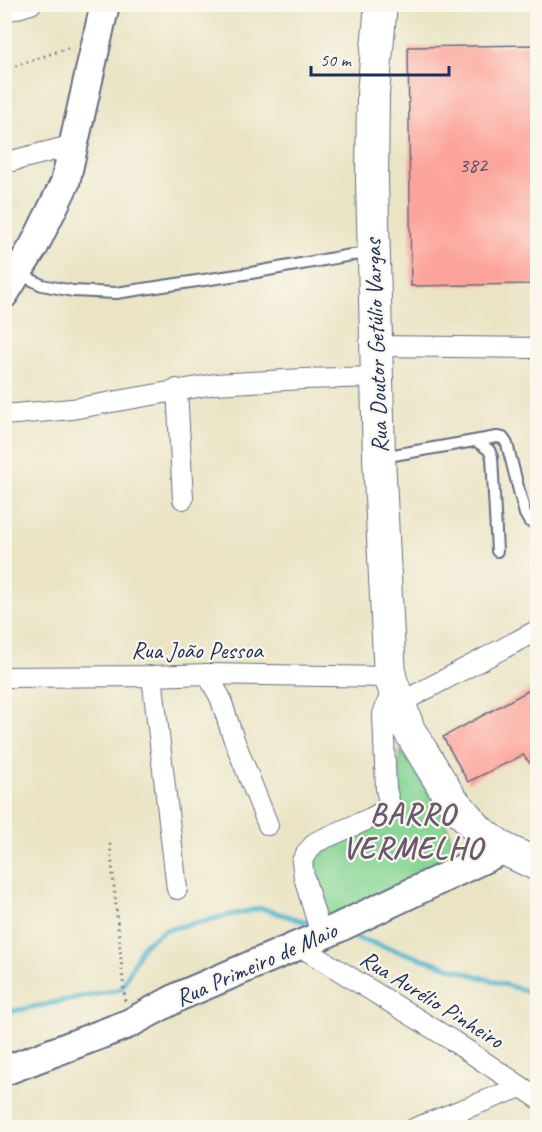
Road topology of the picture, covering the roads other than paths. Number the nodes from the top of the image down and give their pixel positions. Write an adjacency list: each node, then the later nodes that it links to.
1 (31, 4): 4 (street)
2 (105, 4): 5 (main road)
3 (381, 4): 7 (main road, Rua Doutor Getúlio Vargas)
4 (4, 12)
5 (74, 145): 6 (street); 8 (main road)
6 (4, 163)
7 (373, 254): 8 (lane); 9 (main road, Rua Doutor Getúlio Vargas)
8 (11, 283)
9 (377, 346): 10 (street); 11 (main road, Rua Doutor Getúlio Vargas)
10 (537, 348)
11 (377, 377): 12 (street); 15 (main road, Rua Doutor Getúlio Vargas)
12 (177, 390): 13 (street); 16 (street)
13 (4, 415)
14 (476, 441): 15 (lane); 17 (lane); 18 (lane)
15 (379, 457): 23 (main road, Rua Doutor Getúlio Vargas)
16 (183, 499)
17 (537, 525)
18 (497, 550)
19 (537, 630): 23 (street)
20 (207, 674): 21 (street, Rua João Pessoa); 23 (street, Rua João Pessoa); 24 (street)
21 (152, 676): 22 (street, Rua João Pessoa); 27 (street)
22 (4, 677)
23 (394, 689): 25 (main road, Rua Doutor Getúlio Vargas); 28 (street, Rua Doutor Getúlio Vargas)
24 (268, 825)
25 (504, 849): 26 (main road, Rua Doutor Getúlio Vargas); 28 (main road, Rua Primeiro de Maio)
26 (537, 865)
27 (177, 889)
28 (320, 932): 29 (main road, Rua Primeiro de Maio); 30 (street, Rua Aurélio Pinheiro)
29 (4, 1071)
30 (529, 1092): 31 (street)
31 (415, 1128)

